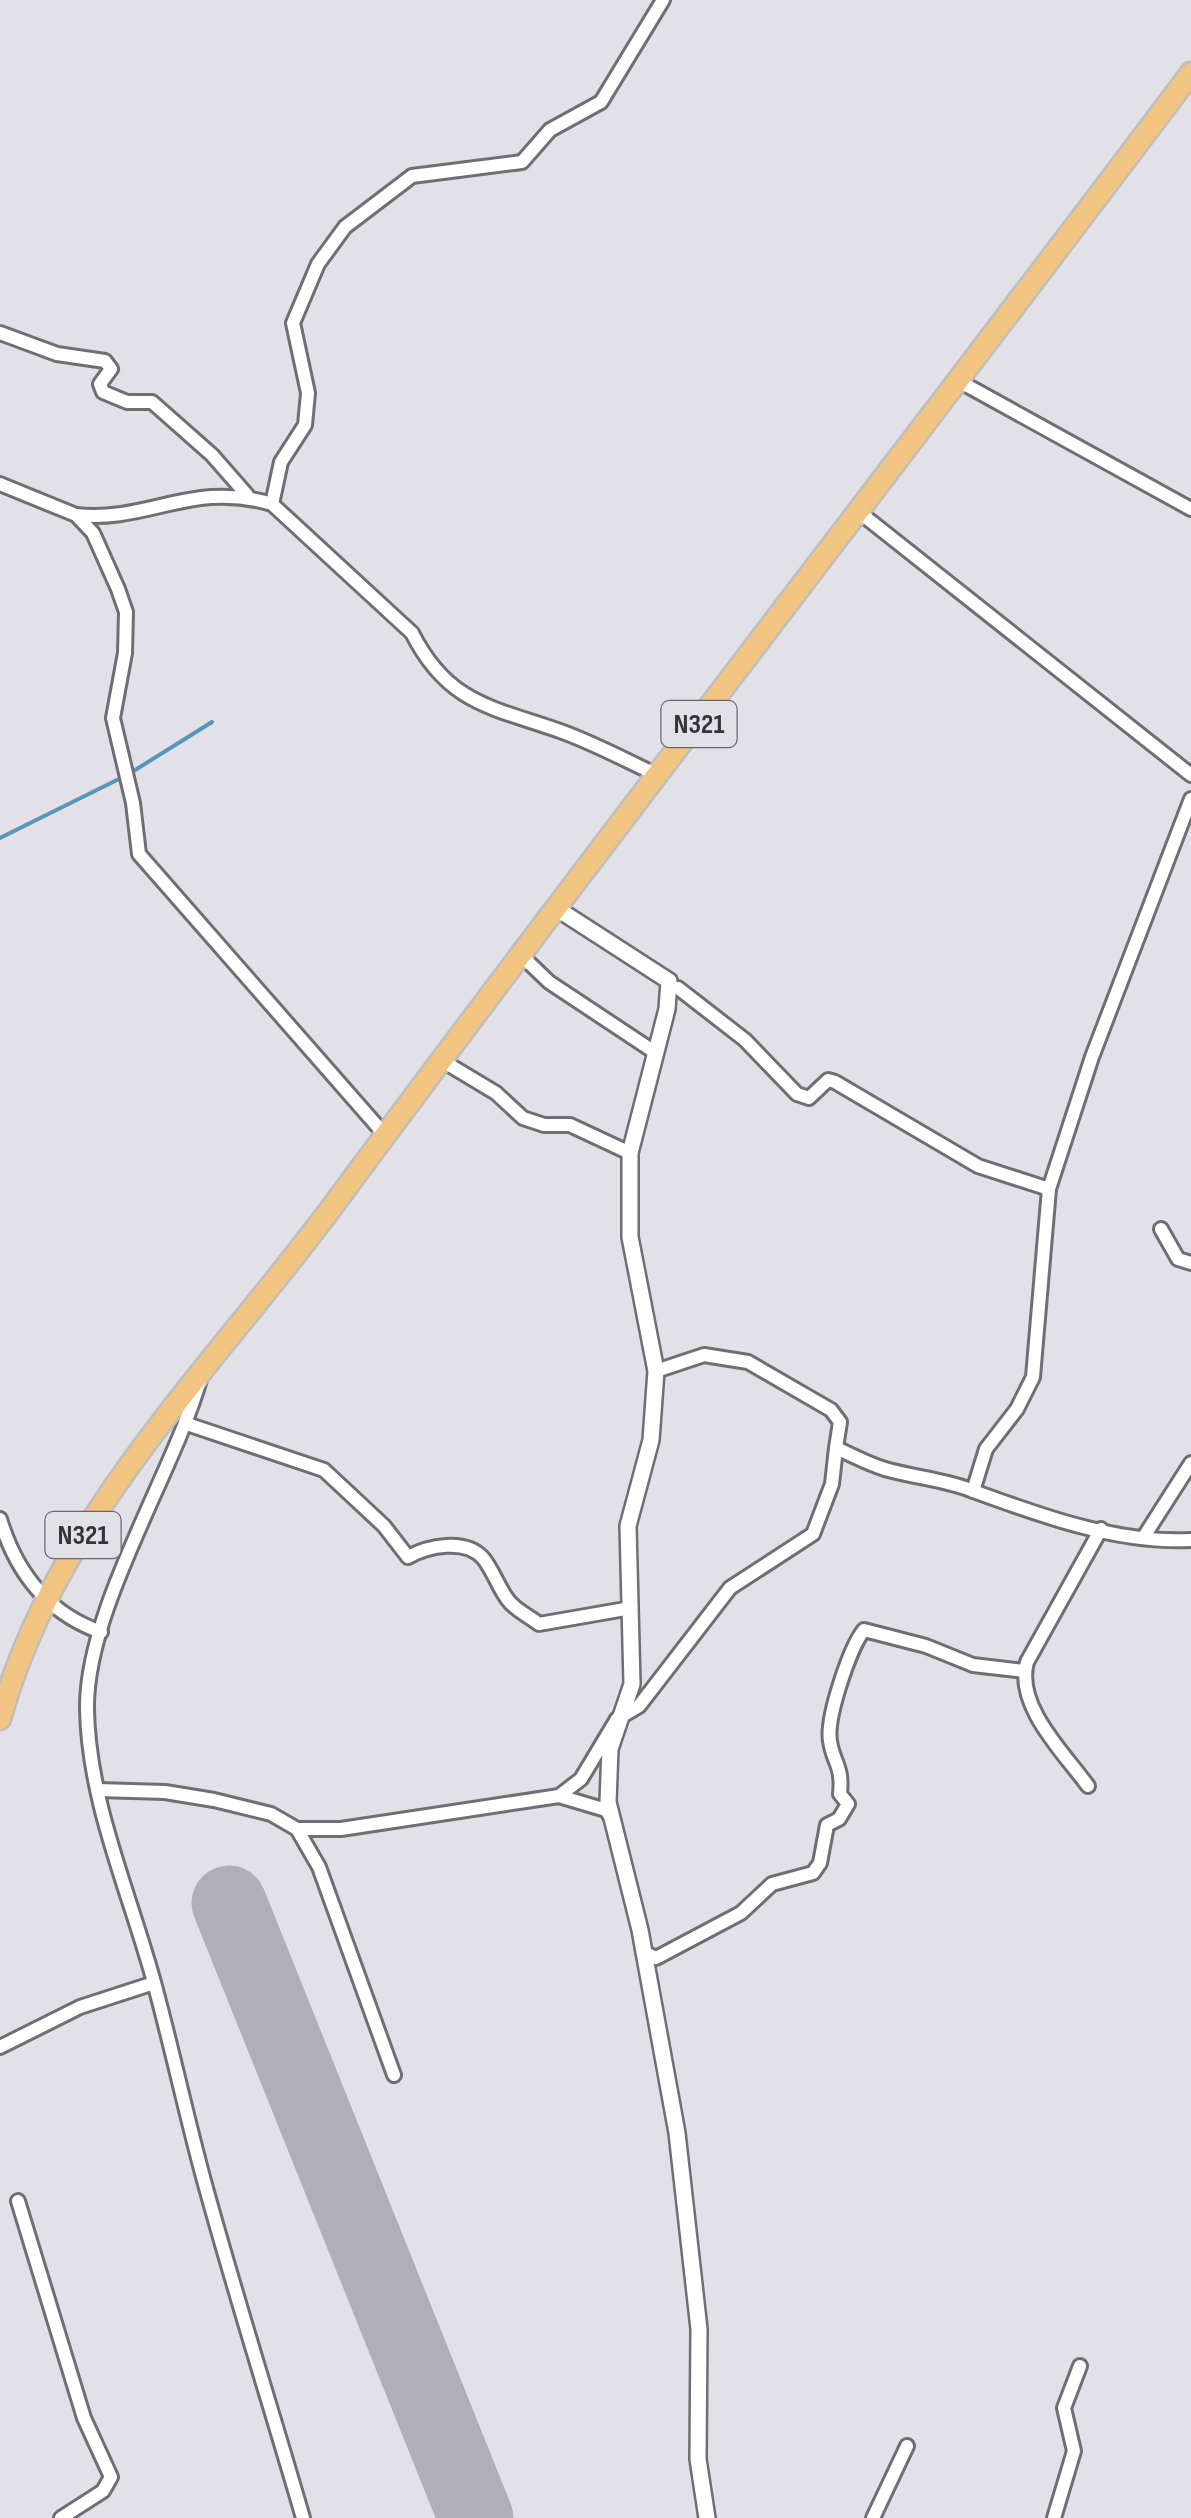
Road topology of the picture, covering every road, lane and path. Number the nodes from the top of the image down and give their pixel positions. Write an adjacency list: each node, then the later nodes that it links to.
1 (663, 0): 7 (street)
2 (1191, 72): 4 (main road, N321)
3 (0, 333): 6 (street)
4 (957, 380): 8 (street); 9 (main road, N321)
5 (0, 484): 10 (street)
6 (249, 497): 7 (street); 10 (street)
7 (272, 504): 12 (street)
8 (1191, 510)
9 (860, 512): 11 (street); 12 (main road, N321)
10 (76, 515): 19 (street)
11 (1191, 775)
12 (659, 776): 14 (main road, N321)
13 (1191, 799): 21 (street)
14 (556, 908): 15 (main road, N321); 17 (street)
15 (523, 956): 17 (street); 18 (main road, N321)
16 (678, 988): 21 (street)
17 (656, 1053): 20 (street)
18 (442, 1060): 19 (main road, N321); 20 (street)
19 (386, 1135): 24 (main road, N321)
20 (630, 1152): 25 (street)
21 (1049, 1189): 29 (street)
22 (1161, 1229): 23 (street)
23 (1191, 1263)
24 (202, 1371): 26 (street, N321); 34 (main road, N321)
25 (656, 1371): 27 (street); 35 (street)
26 (187, 1424): 35 (street); 36 (street, N321)
27 (836, 1448): 29 (street); 39 (street)
28 (1191, 1462): 32 (street)
29 (973, 1492): 31 (street)
30 (0, 1518): 34 (street)
31 (1101, 1529): 32 (street); 37 (street)
32 (1146, 1535): 33 (street)
33 (1191, 1540)
34 (44, 1601): 36 (street); 38 (main road, N321)
35 (631, 1608): 39 (street)
36 (101, 1632): 41 (street, N321)
37 (1024, 1672): 40 (street); 45 (street)
38 (0, 1719)
39 (617, 1719): 42 (street); 43 (street)
40 (1088, 1786)
41 (98, 1790): 44 (street); 46 (street, N321)
42 (558, 1796): 43 (street); 44 (street)
43 (615, 1824): 45 (street)
44 (297, 1829): 48 (street)
45 (643, 1952): 54 (street)
46 (154, 1983): 47 (street); 53 (street, N321)
47 (0, 2047)
48 (394, 2075)
49 (18, 2200): 52 (street)
50 (1080, 2366): 56 (street)
51 (906, 2446): 55 (street)
52 (60, 2518)
53 (303, 2518)
54 (707, 2518)
55 (873, 2518)
56 (1054, 2518)

